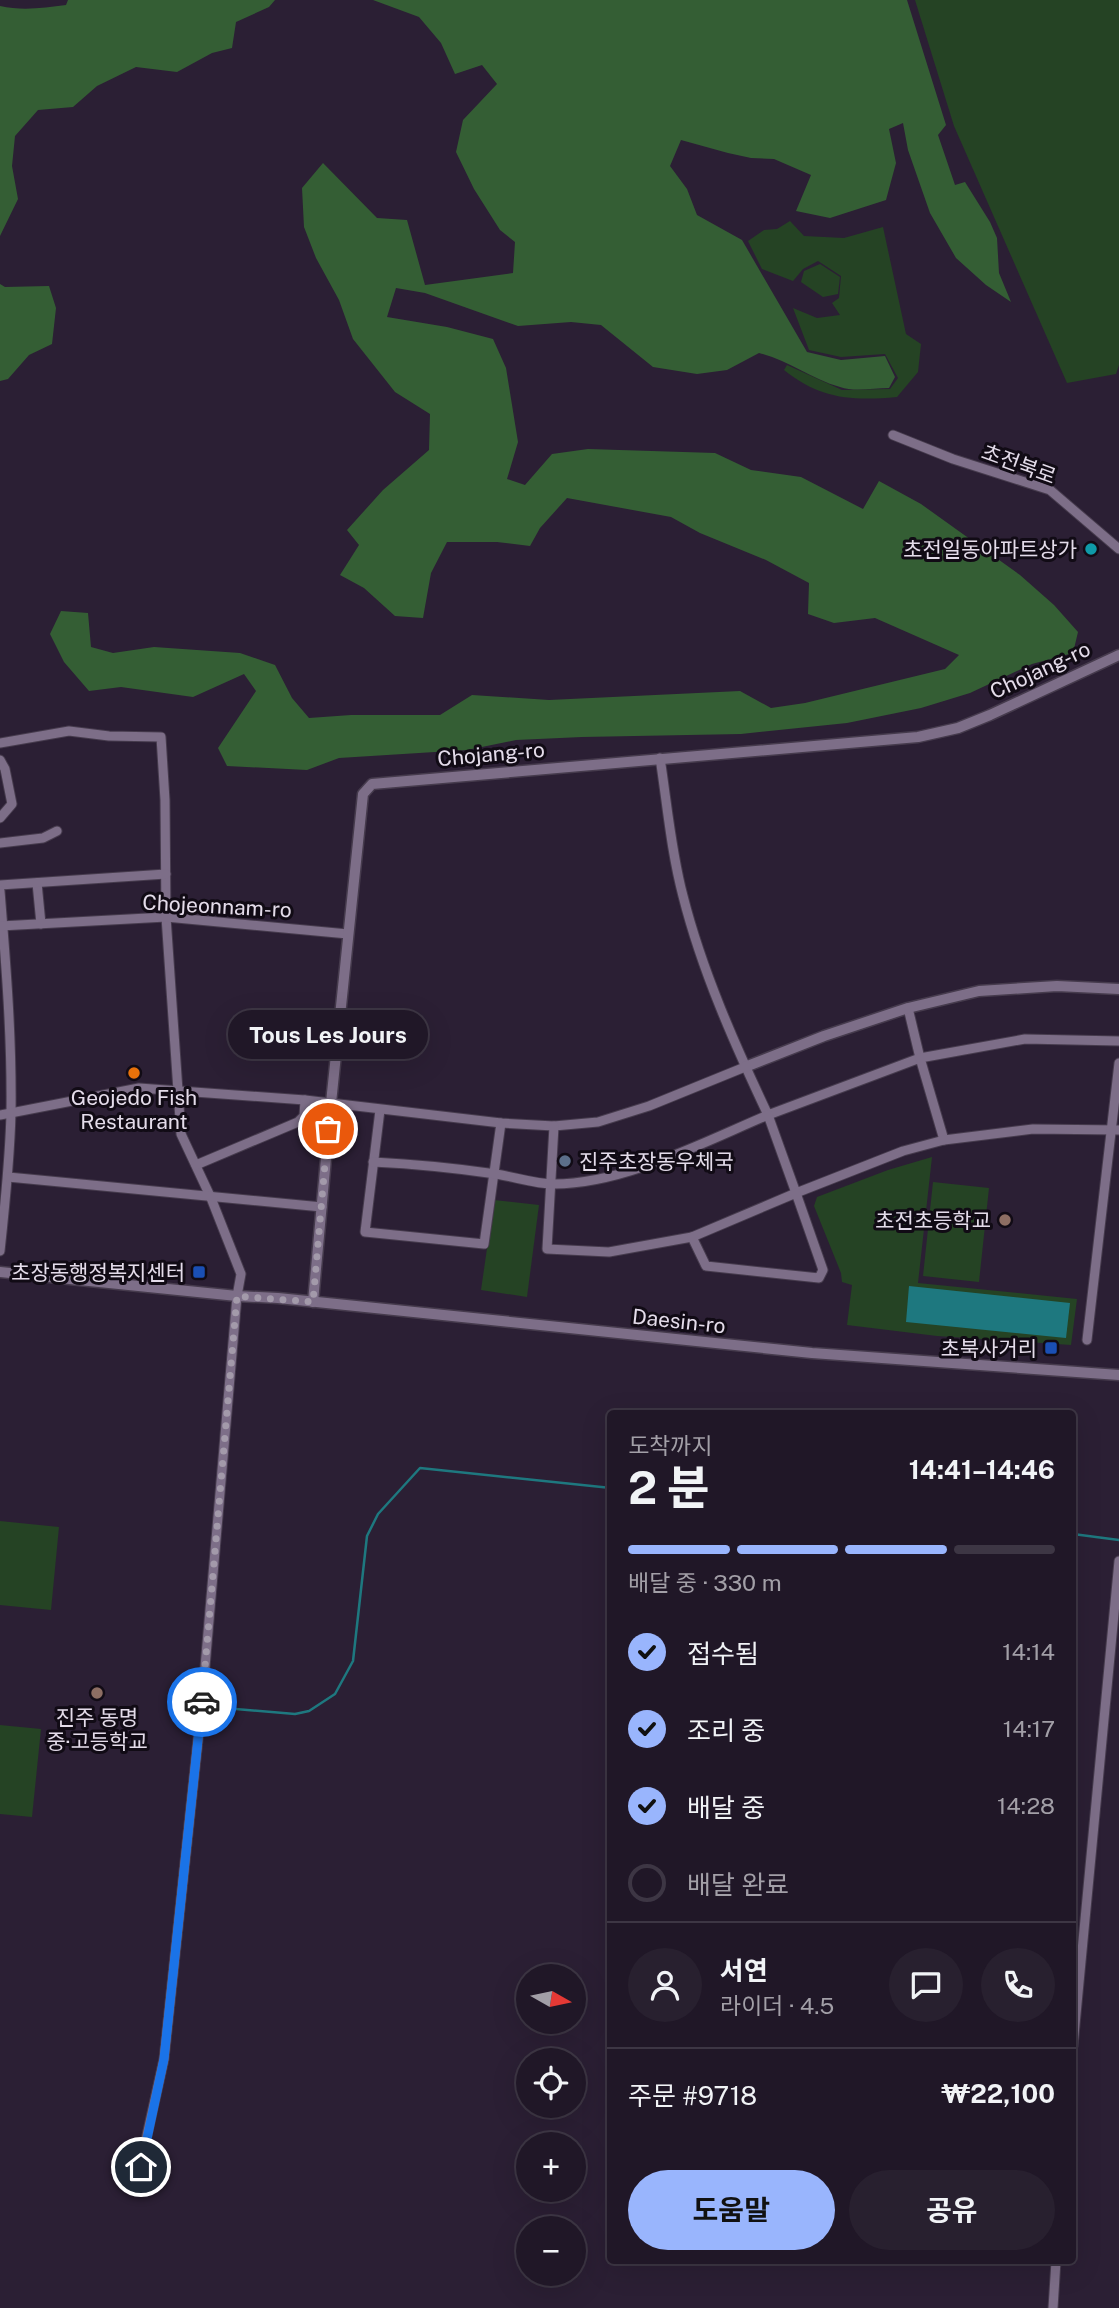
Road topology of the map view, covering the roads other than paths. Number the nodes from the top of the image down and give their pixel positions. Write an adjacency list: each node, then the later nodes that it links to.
1 (893, 435): 2 (street, 초전북로)
2 (1119, 549)
3 (1119, 655): 5 (street, Chojang-ro)
4 (0, 743): 10 (street)
5 (660, 758): 17 (street, Chojang-ro); 23 (street)
6 (0, 760): 7 (street)
7 (0, 818)
8 (57, 831): 9 (street)
9 (0, 843)
10 (166, 874): 11 (street); 14 (street)
11 (37, 883): 12 (street); 15 (street)
12 (0, 886)
13 (0, 891): 16 (street)
14 (166, 916): 15 (street, Chojeonnam-ro); 17 (street, Chojeonnam-ro); 24 (street)
15 (41, 924): 16 (street, Chojeonnam-ro)
16 (1, 926): 28 (street)
17 (348, 934): 26 (street, Chojang-ro)
18 (1119, 989): 19 (street)
19 (908, 1008): 21 (street); 23 (street)
20 (1119, 1041): 21 (street)
21 (920, 1058): 30 (street); 34 (street)
22 (1119, 1063): 33 (street)
23 (745, 1068): 30 (street); 32 (street)
24 (176, 1090): 25 (street); 28 (street); 36 (street)
25 (305, 1100): 26 (street); 36 (street)
26 (331, 1103): 27 (street); 42 (street, Chojang-ro)
27 (380, 1110): 31 (street); 35 (street)
28 (11, 1112): 29 (street); 38 (street)
29 (0, 1115)
30 (768, 1115): 39 (street); 40 (street)
31 (501, 1123): 32 (street); 37 (street)
32 (554, 1126): 39 (street)
33 (1116, 1129): 34 (street); 48 (street)
34 (944, 1140): 40 (street)
35 (373, 1162): 37 (street); 37 (street)
36 (196, 1165): 41 (street)
37 (494, 1174): 39 (street)
38 (8, 1177): 41 (street); 44 (street)
39 (551, 1184): 43 (street)
40 (796, 1193): 43 (street); 43 (street)
41 (211, 1198): 42 (street); 46 (street)
42 (322, 1207): 47 (street, Chojang-ro)
43 (692, 1237)
44 (0, 1251)
45 (0, 1272): 46 (street, Daesin-ro)
46 (237, 1296): 47 (street, Daesin-ro); 52 (street)
47 (313, 1302): 49 (street, Daesin-ro)
48 (1087, 1340)
49 (1119, 1375)
50 (1119, 1561): 51 (street)
51 (1076, 2014)
52 (141, 2167)
53 (1056, 2264): 54 (street)
54 (1053, 2308)

